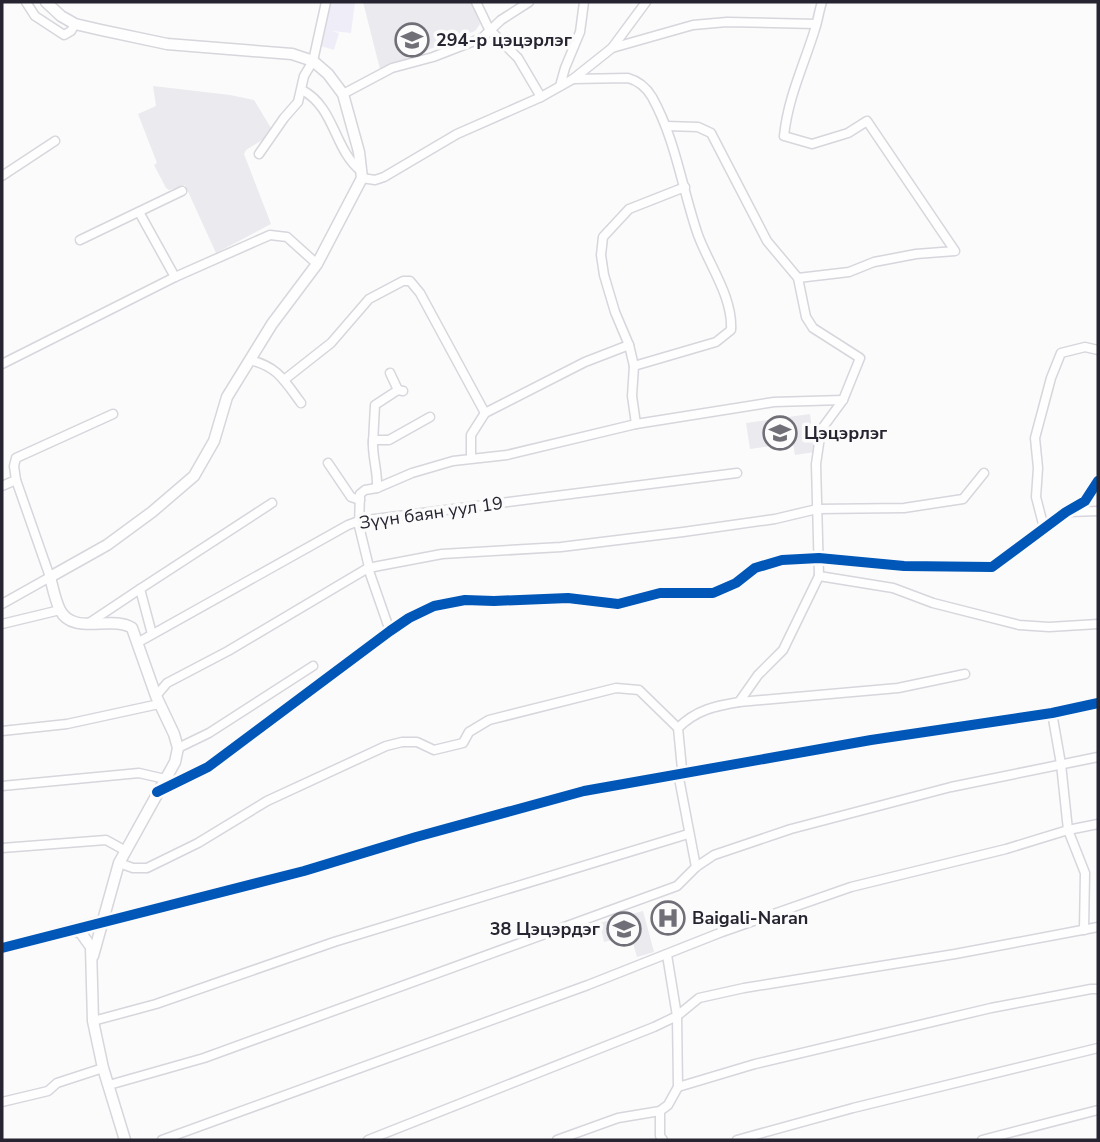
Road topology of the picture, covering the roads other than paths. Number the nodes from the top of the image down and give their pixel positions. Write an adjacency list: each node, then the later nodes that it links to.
1 (26, 2): 9 (street)
2 (46, 2): 9 (street)
3 (326, 2): 13 (street)
4 (475, 2): 11 (street)
5 (528, 2): 11 (street)
6 (584, 2): 15 (street)
7 (646, 2): 12 (street)
8 (822, 2): 10 (street)
9 (75, 24): 13 (street)
10 (816, 24): 12 (street); 30 (street)
11 (489, 29): 17 (street); 18 (street)
12 (611, 48): 14 (street)
13 (313, 61): 16 (street); 17 (street)
14 (573, 79): 15 (street); 19 (street)
15 (560, 86): 18 (street)
16 (302, 90): 21 (street); 22 (street)
17 (343, 94): 22 (street)
18 (541, 97): 22 (street)
19 (666, 126): 24 (street); 30 (street)
20 (54, 141): 23 (street)
21 (259, 153)
22 (361, 175): 28 (street)
23 (2, 176)
24 (685, 187): 31 (street); 35 (street)
25 (182, 191): 26 (street)
26 (139, 212): 27 (street); 29 (street)
27 (80, 240)
28 (317, 264): 29 (street); 33 (street)
29 (175, 277): 34 (street)
30 (798, 278): 38 (street)
31 (629, 345): 35 (street); 40 (street)
32 (1098, 350): 59 (street)
33 (250, 360): 37 (street); 63 (street)
34 (2, 364)
35 (634, 366): 43 (street)
36 (390, 373): 44 (street)
37 (285, 380): 39 (street); 40 (street)
38 (843, 400): 43 (street); 55 (street)
39 (301, 403)
40 (485, 413): 45 (street)
41 (113, 414): 49 (street)
42 (430, 417): 44 (street)
43 (636, 424): 45 (street)
44 (373, 443): 52 (street)
45 (471, 458): 52 (street)
46 (328, 463): 53 (street)
47 (984, 473): 55 (street)
48 (737, 474): 58 (street, Зүүн баян уул 19)
49 (16, 480): 51 (street); 63 (street)
50 (1098, 481): 57 (street)
51 (2, 486)
52 (377, 488): 53 (street)
53 (360, 500): 58 (street)
54 (272, 503): 64 (street)
55 (817, 509): 60 (street); 61 (street)
56 (1098, 511): 57 (street)
57 (1066, 512): 59 (street)
58 (359, 521): 61 (street); 71 (street, Зүүн баян уул 19)
59 (1044, 528): 60 (street)
60 (819, 558): 62 (street); 70 (street)
61 (369, 568): 70 (street); 75 (street)
62 (819, 576): 69 (street); 76 (street)
63 (50, 577): 65 (street); 66 (street)
64 (140, 589): 67 (street); 71 (street)
65 (2, 604)
66 (60, 610): 67 (street); 68 (street)
67 (89, 623): 72 (street)
68 (2, 624)
69 (1098, 624)
70 (390, 631): 87 (street)
71 (152, 634): 72 (street, Зүүн баян уул 19)
72 (137, 643): 75 (street)
73 (313, 666): 81 (street)
74 (965, 674): 76 (street)
75 (158, 700): 80 (street); 81 (street)
76 (739, 702): 79 (street)
77 (1098, 703): 78 (street)
78 (1052, 713): 83 (street); 84 (street)
79 (678, 728): 84 (street); 93 (street)
80 (2, 731)
81 (178, 748): 85 (street)
82 (1098, 757): 83 (street)
83 (1061, 764): 89 (street); 94 (street)
84 (677, 773): 90 (street); 95 (street)
85 (165, 779): 86 (street); 87 (street)
86 (2, 786)
87 (156, 792): 92 (street)
88 (1098, 824): 89 (street)
89 (1068, 830): 98 (street); 100 (street)
90 (688, 834): 94 (street); 104 (street)
91 (2, 848): 92 (street)
92 (126, 851): 93 (street)
93 (119, 863): 95 (street)
94 (695, 867): 107 (street)
95 (103, 921): 97 (street); 101 (street)
96 (1098, 927): 98 (street)
97 (72, 929): 99 (street); 101 (street)
98 (1084, 930): 103 (street)
99 (2, 948)
100 (667, 955): 103 (street); 113 (street)
101 (93, 956): 104 (street)
102 (1098, 989): 108 (street)
103 (677, 1016): 108 (street); 114 (street)
104 (93, 1021): 106 (street)
105 (1098, 1048): 117 (street)
106 (103, 1068): 107 (street); 109 (street)
107 (109, 1085): 112 (street)
108 (677, 1087): 111 (street)
109 (2, 1102)
110 (1098, 1110): 118 (street)
111 (660, 1111): 115 (street); 116 (street)
112 (125, 1140)
113 (162, 1140)
114 (368, 1140)
115 (557, 1140)
116 (663, 1140)
117 (737, 1140)
118 (982, 1140)

